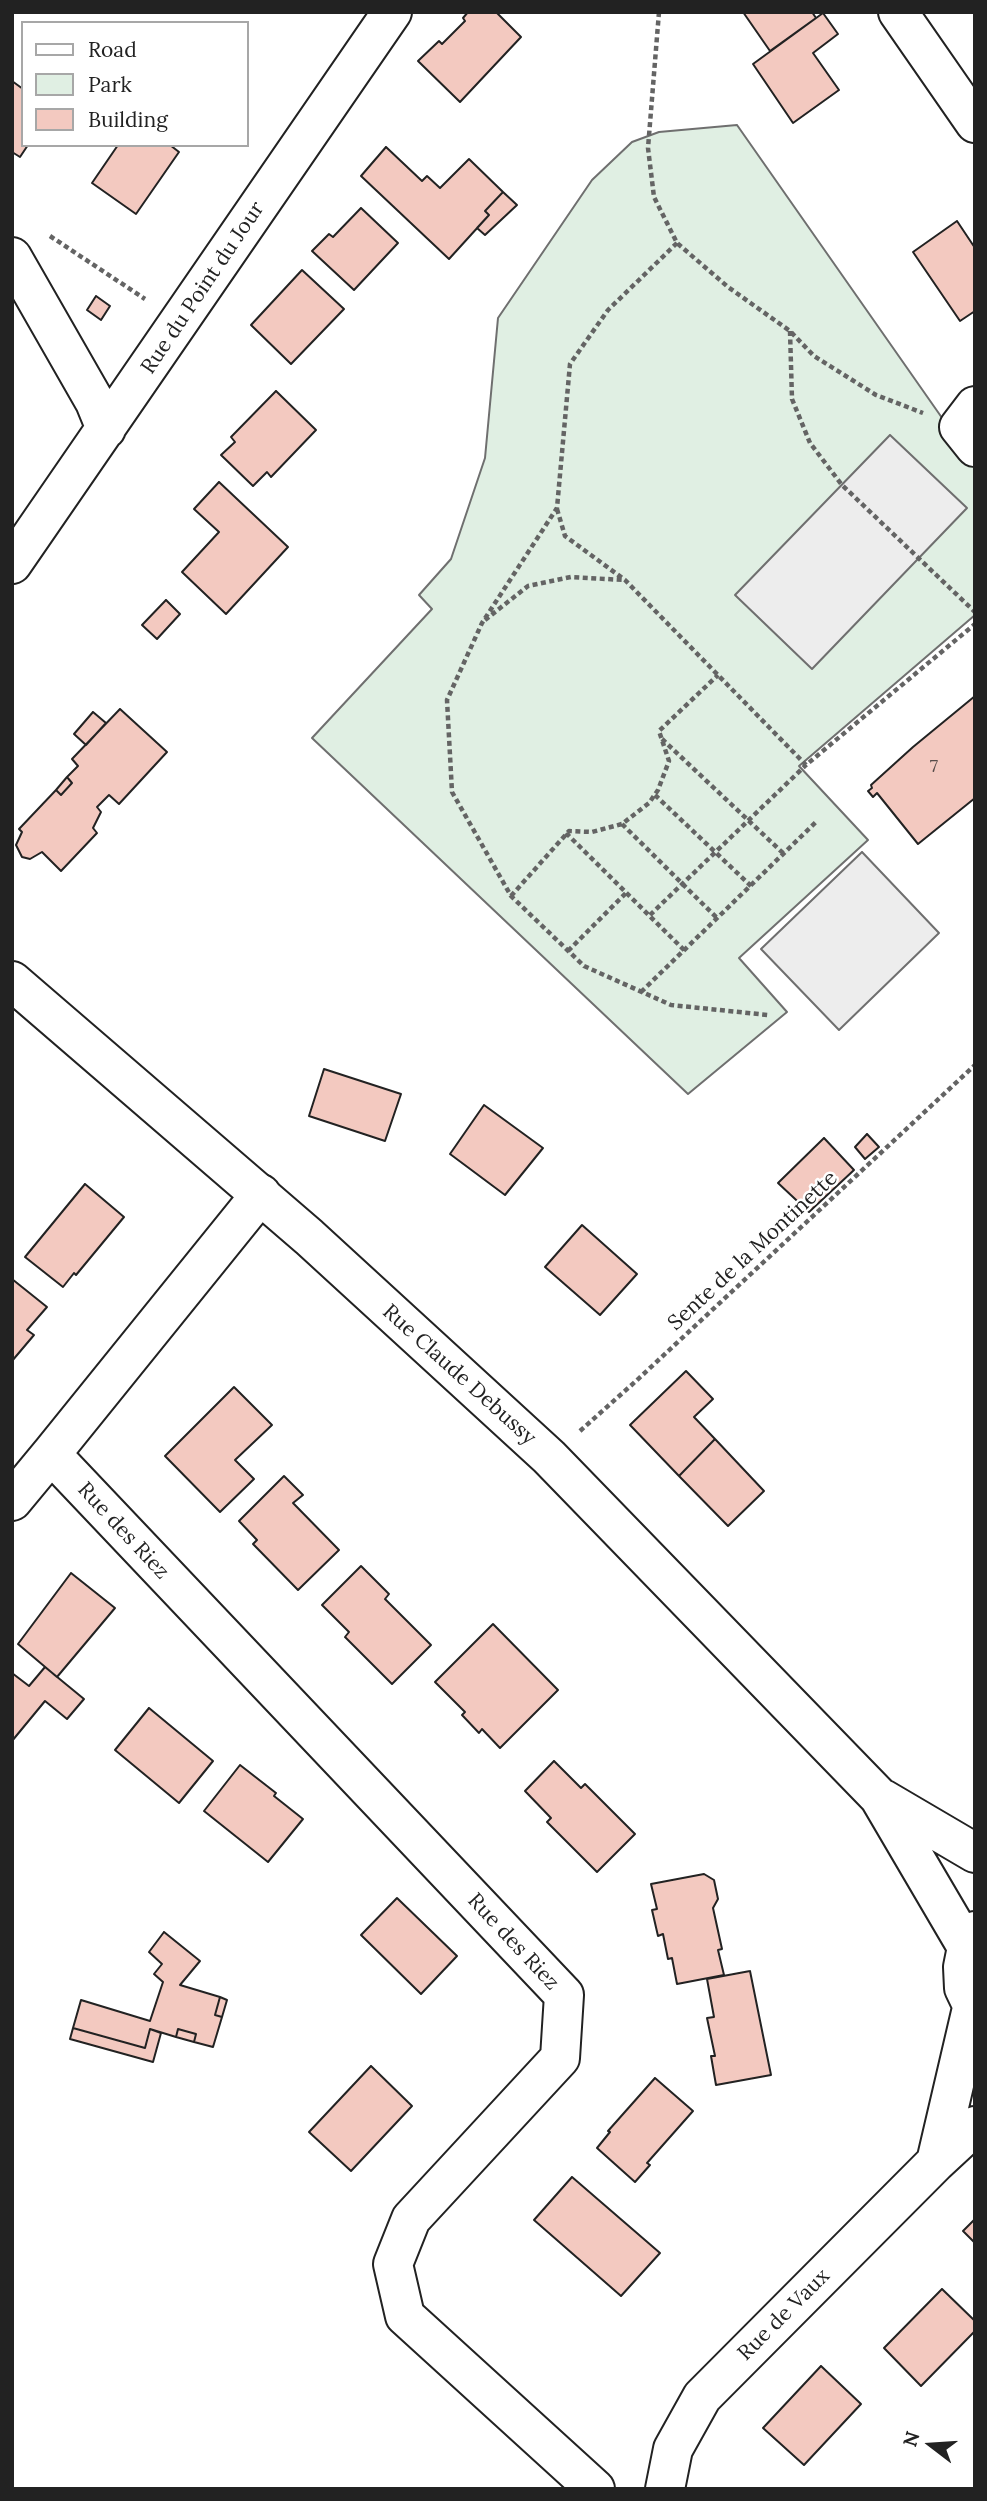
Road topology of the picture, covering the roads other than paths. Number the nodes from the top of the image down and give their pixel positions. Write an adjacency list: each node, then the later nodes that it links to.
1 (392, 12): 5 (street, Rue du Point du Jour)
2 (898, 12): 3 (street)
3 (975, 122)
4 (12, 257): 5 (street)
5 (106, 429): 6 (street, Rue du Point du Jour)
6 (12, 564)
7 (12, 981): 8 (street, Rue Claude Debussy)
8 (261, 1194): 9 (street); 11 (street, Rue Claude Debussy)
9 (51, 1454): 10 (street); 17 (street, Rue des Riez)
10 (12, 1501)
11 (879, 1797): 12 (street); 13 (street)
12 (975, 1853)
13 (971, 1939): 14 (street)
14 (973, 2010): 16 (street)
15 (975, 2126): 16 (street, Rue de Vaux)
16 (936, 2162): 18 (street, Rue de Vaux)
17 (595, 2489)
18 (665, 2489)

